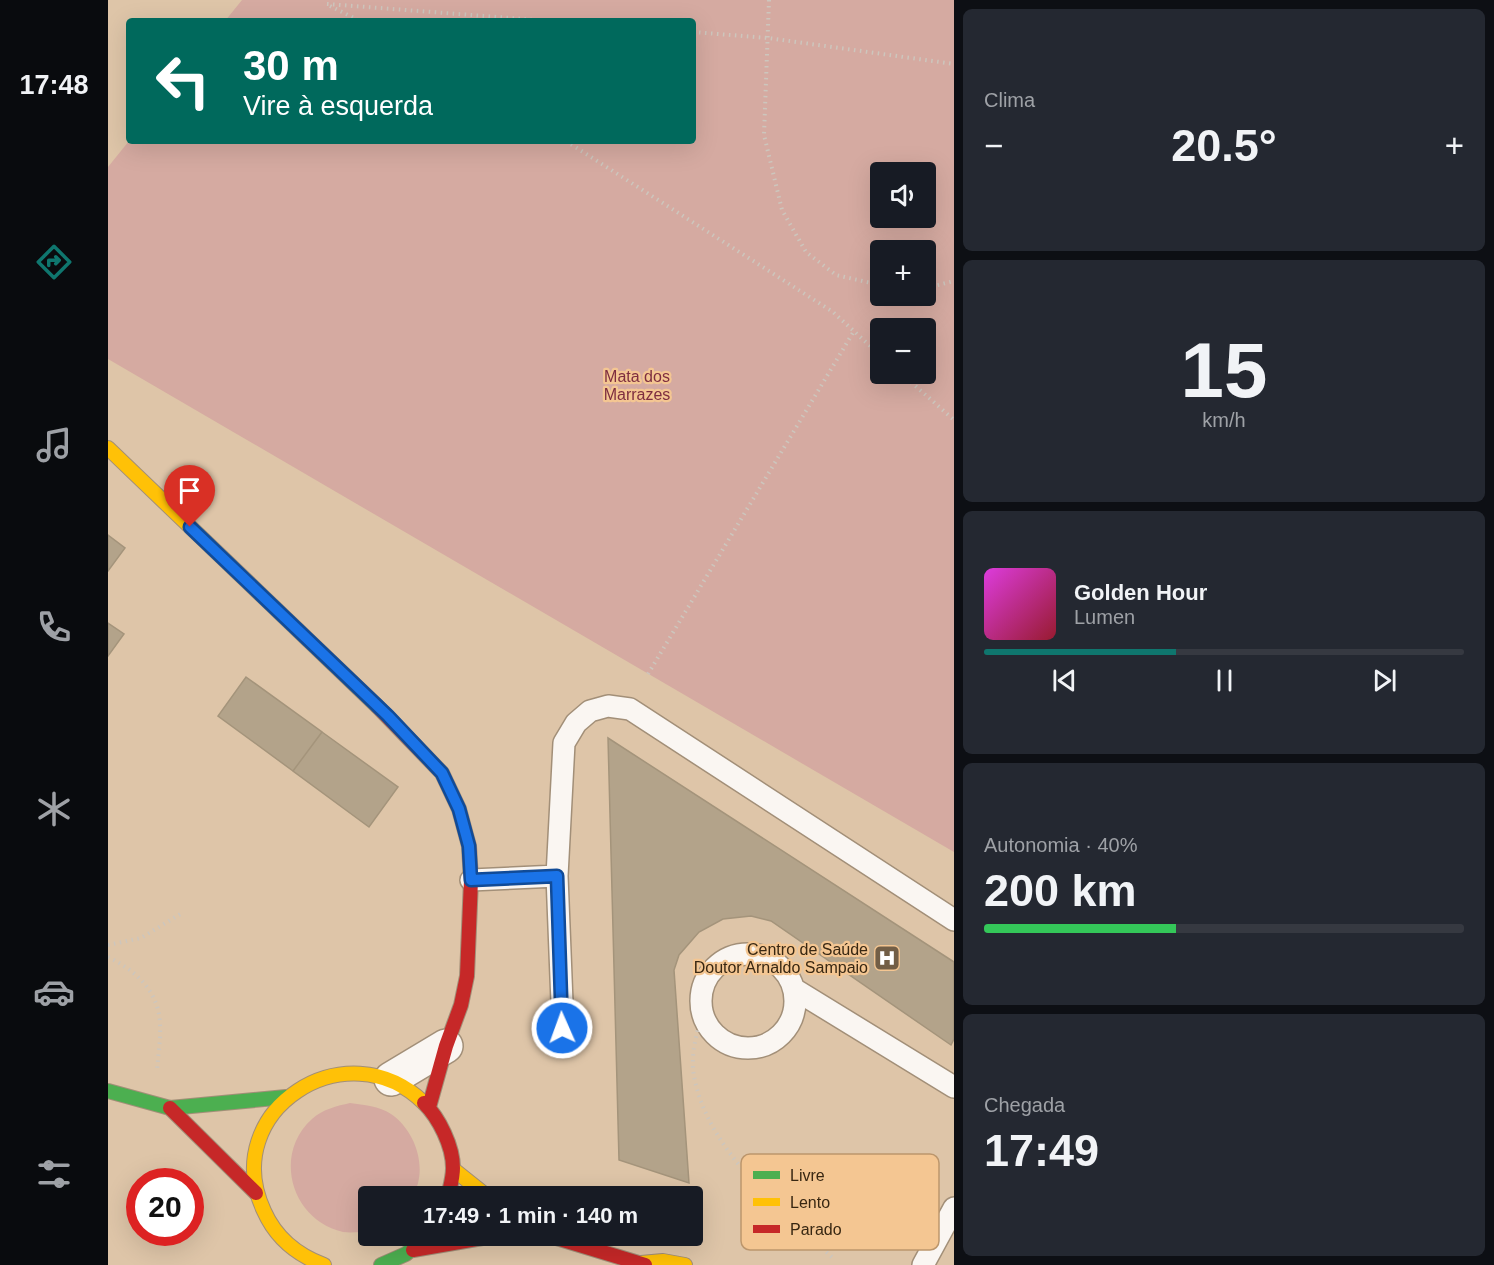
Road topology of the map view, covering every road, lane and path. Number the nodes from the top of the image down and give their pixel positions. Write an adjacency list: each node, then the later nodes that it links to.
1 (769, 0): 6 (path)
2 (326, 2): 3 (path); 4 (path)
3 (355, 18)
4 (515, 18)
5 (696, 32): 6 (path)
6 (768, 38): 7 (path); 10 (path)
7 (954, 64)
8 (571, 144): 12 (path)
9 (954, 281): 11 (path)
10 (870, 283)
11 (936, 286)
12 (854, 331): 13 (path); 17 (path)
13 (870, 346)
14 (913, 384): 15 (path)
15 (954, 420)
16 (108, 448): 19 (main road)
17 (648, 674)
18 (557, 876): 19 (lane); 21 (lane); 26 (lane)
19 (471, 880): 27 (main road)
20 (182, 913): 22 (path)
21 (954, 920)
22 (108, 945)
23 (108, 957): 28 (path)
24 (794, 989): 25 (lane); 25 (lane); 30 (lane)
25 (702, 1013): 35 (path)
26 (562, 1028)
27 (446, 1046): 29 (street); 33 (main road)
28 (157, 1071)
29 (390, 1079): 32 (main road); 33 (main road)
30 (954, 1087)
31 (108, 1091): 34 (main road)
32 (286, 1097): 34 (main road); 39 (main road)
33 (429, 1107): 36 (main road)
34 (170, 1108): 39 (main road)
35 (741, 1166)
36 (453, 1169): 37 (main road); 38 (main road)
37 (450, 1186)
38 (474, 1186)
39 (256, 1193): 48 (main road)
40 (954, 1209): 41 (lane)
41 (939, 1236)
42 (417, 1246): 45 (main road)
43 (436, 1246): 45 (main road)
44 (583, 1246): 50 (main road)
45 (413, 1250): 52 (main road)
46 (824, 1250): 49 (path)
47 (931, 1250): 54 (lane)
48 (291, 1256): 51 (main road)
49 (834, 1259)
50 (643, 1264): 53 (main road)
51 (324, 1265)
52 (381, 1265)
53 (685, 1265)
54 (923, 1265)

